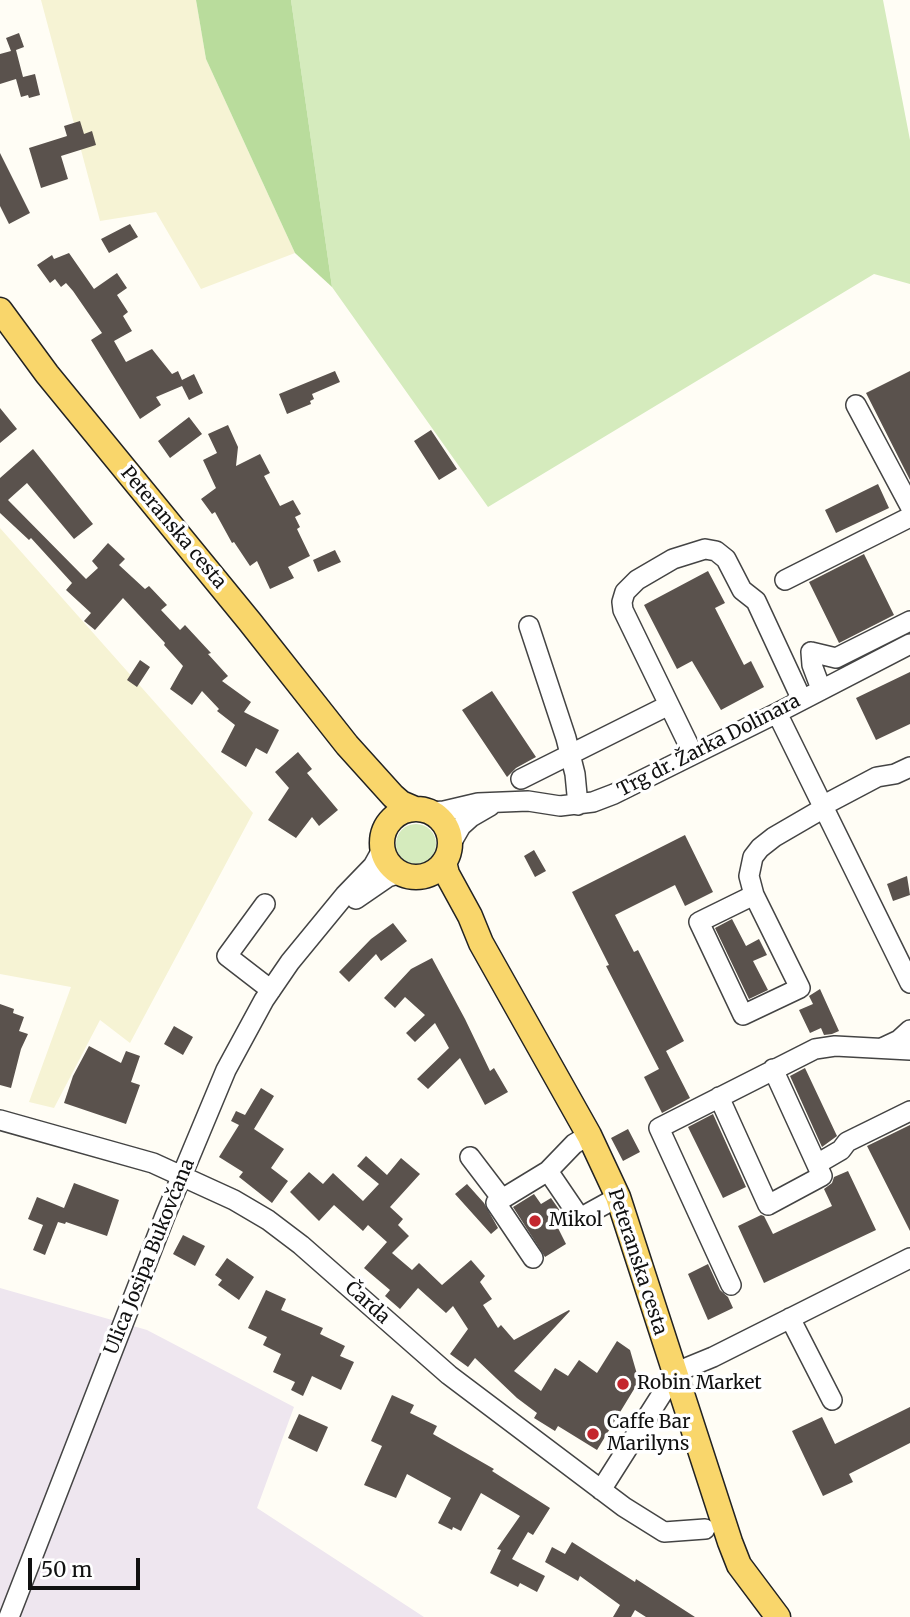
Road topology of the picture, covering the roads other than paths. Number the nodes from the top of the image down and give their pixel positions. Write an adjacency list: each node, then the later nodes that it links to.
1 (0, 310): 14 (main road, Peteranska cesta)
2 (856, 405): 3 (street)
3 (910, 506)
4 (910, 517): 5 (street)
5 (785, 580)
6 (910, 621): 9 (street)
7 (529, 626): 15 (street)
8 (910, 644): 10 (street, Trg dr. Žarka Dolinara)
9 (811, 652): 10 (street); 11 (street)
10 (821, 690): 11 (street, Trg dr. Žarka Dolinara)
11 (799, 693): 12 (street); 13 (street, Trg dr. Žarka Dolinara)
12 (669, 705): 15 (street); 16 (street)
13 (777, 713): 16 (street, Trg dr. Žarka Dolinara); 20 (street)
14 (347, 745): 22 (main road, Peteranska cesta); 23 (main road, Peteranska cesta)
15 (570, 754): 18 (street); 21 (street)
16 (693, 754): 21 (street, Trg dr. Žarka Dolinara)
17 (910, 767): 20 (street)
18 (521, 779)
19 (497, 802): 21 (street, Trg dr. Žarka Dolinara); 22 (street, Trg dr. Žarka Dolinara); 24 (street)
20 (824, 804): 26 (street); 30 (street)
21 (578, 805)
22 (422, 811): 23 (main road); 24 (main road)
23 (384, 839): 25 (main road); 28 (street, Ulica Josipa Bukovčana)
24 (447, 853): 25 (main road); 29 (main road, Peteranska cesta)
25 (411, 875): 28 (street, Ulica Josipa Bukovčana); 29 (main road, Peteranska cesta)
26 (754, 895): 26 (street)
27 (265, 904): 31 (street)
28 (329, 917): 31 (street, Ulica Josipa Bukovčana)
29 (481, 943): 39 (main road, Peteranska cesta)
30 (910, 983)
31 (271, 990): 43 (street, Ulica Josipa Bukovčana)
32 (910, 1030): 33 (street)
33 (882, 1048): 34 (street); 35 (street)
34 (910, 1050)
35 (773, 1069): 36 (street); 41 (street)
36 (719, 1097): 41 (street); 48 (street)
37 (910, 1111): 41 (street)
38 (0, 1120): 43 (street, Čarda)
39 (590, 1135): 42 (street); 44 (main road, Peteranska cesta)
40 (470, 1157): 45 (street)
41 (817, 1164)
42 (548, 1171): 44 (street); 45 (street)
43 (183, 1176): 54 (street, Čarda); 56 (street, Ulica Josipa Bukovčana)
44 (618, 1197): 50 (main road, Peteranska cesta)
45 (502, 1199): 46 (street)
46 (533, 1258)
47 (910, 1258): 49 (street)
48 (731, 1285)
49 (790, 1318): 50 (street); 51 (street)
50 (675, 1375): 52 (street); 53 (main road, Peteranska cesta)
51 (832, 1400)
52 (657, 1401): 53 (street); 54 (street)
53 (684, 1404): 55 (main road, Peteranska cesta)
54 (601, 1490): 55 (street, Čarda)
55 (713, 1525): 57 (main road)
56 (9, 1617)
57 (778, 1617)

